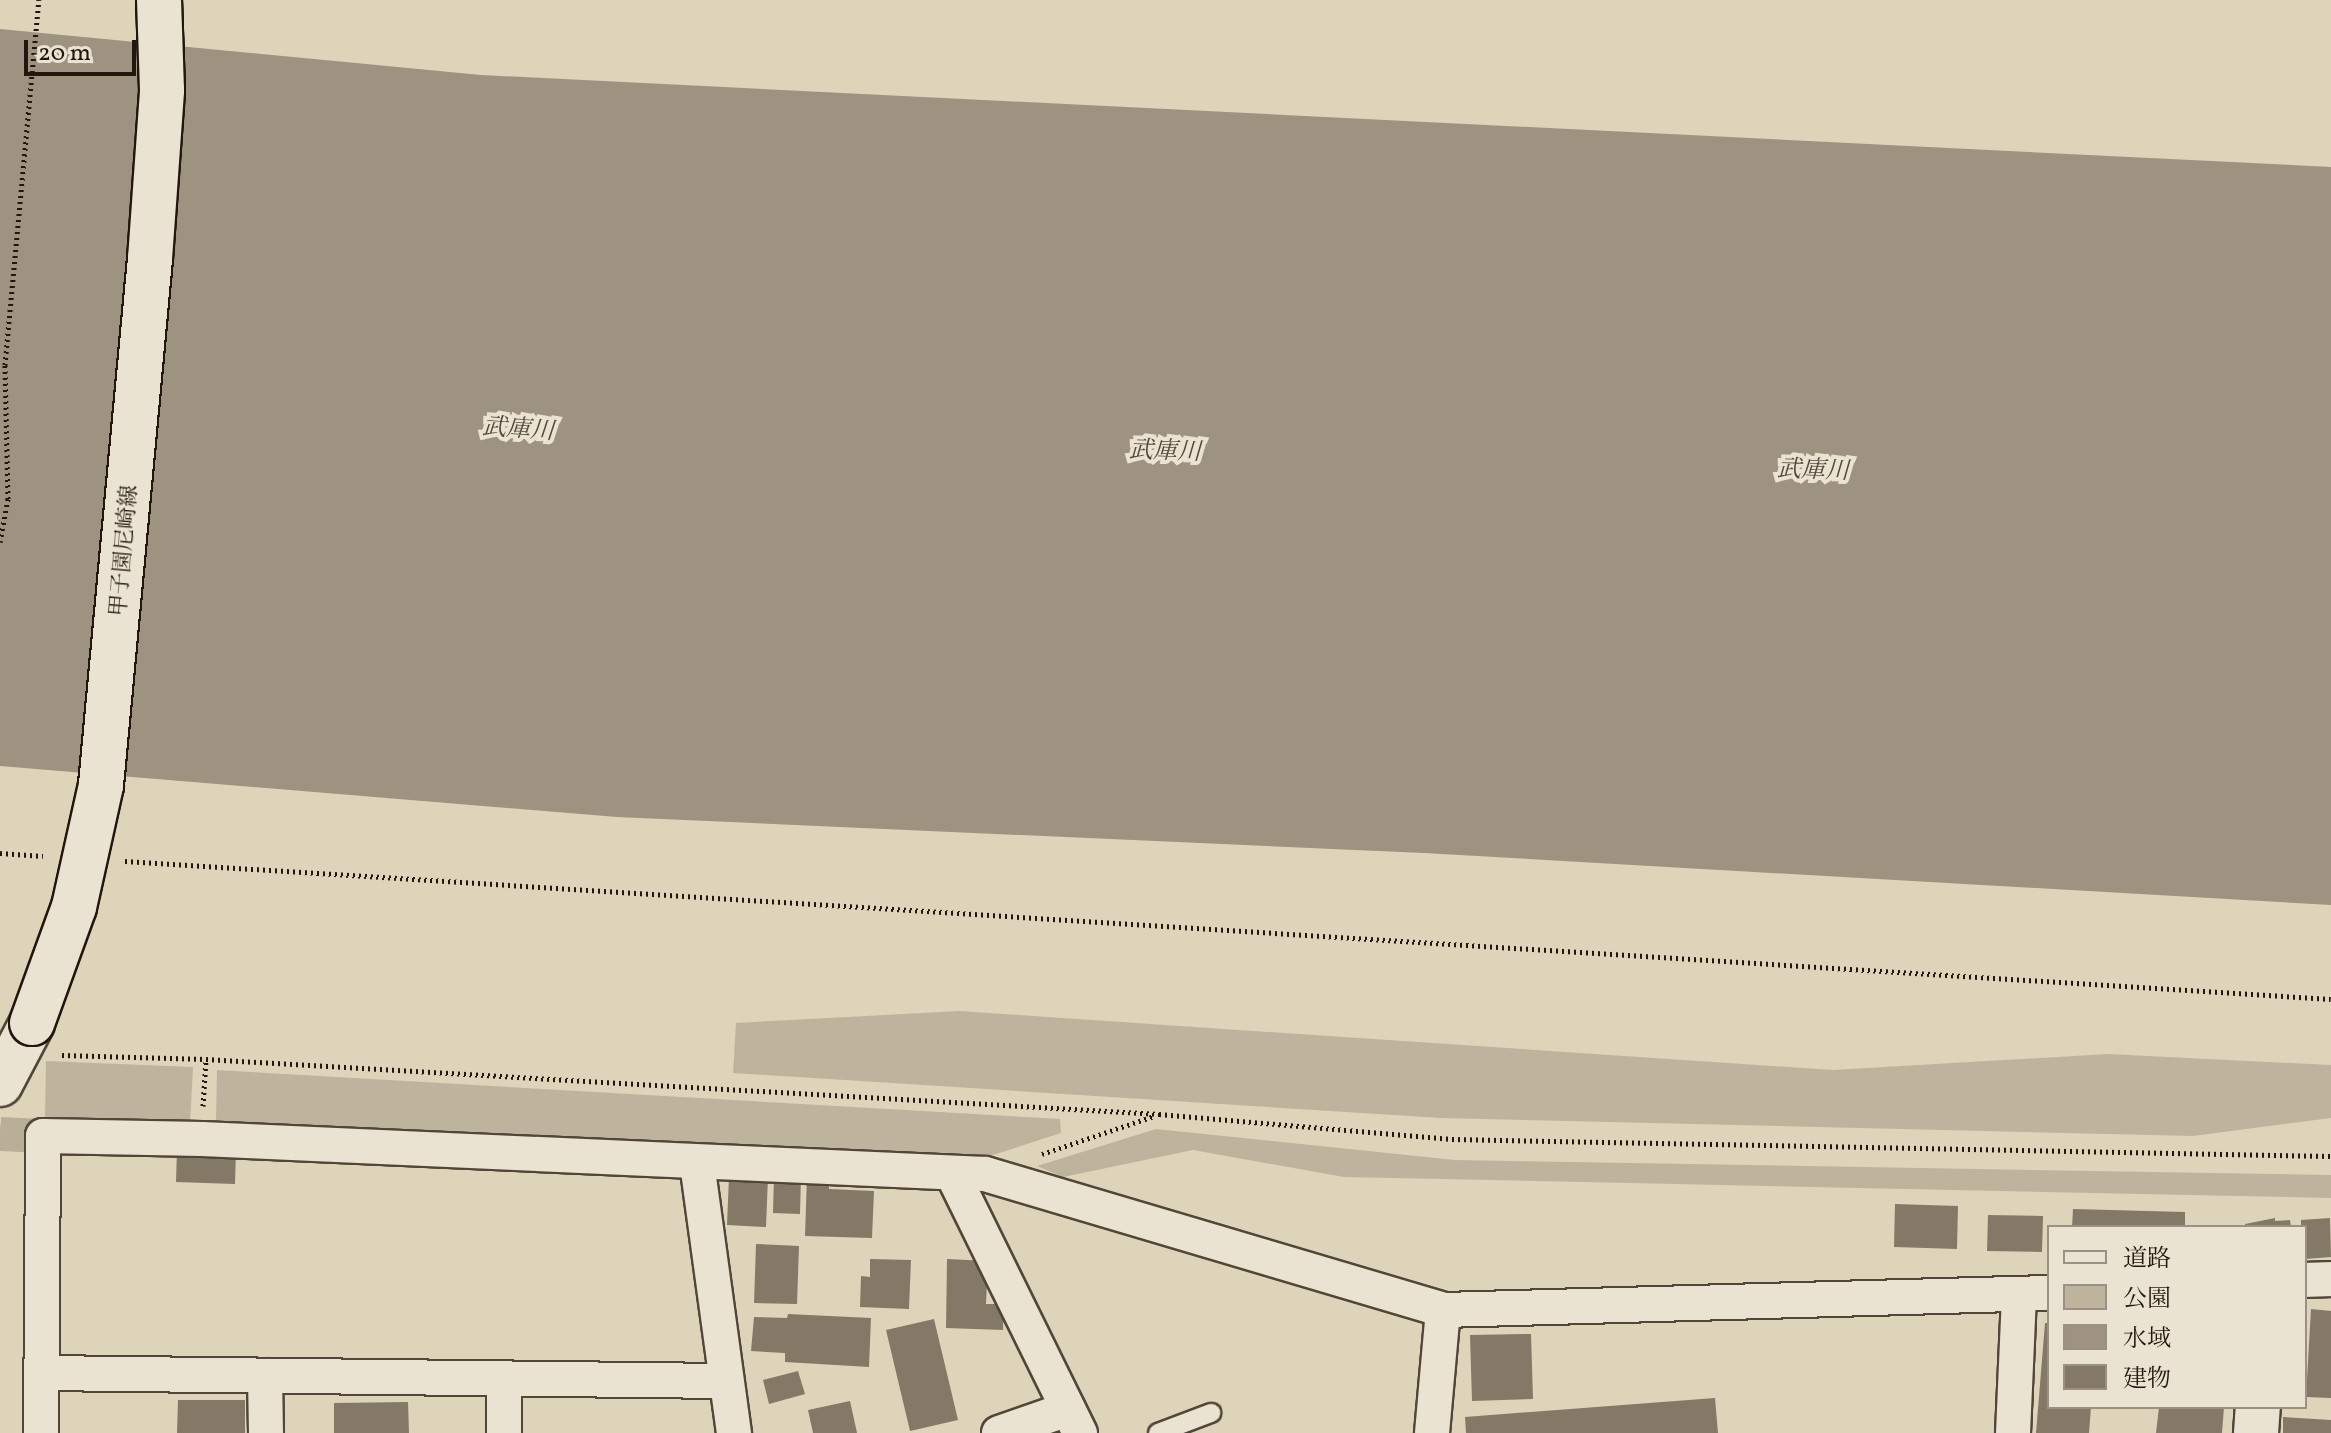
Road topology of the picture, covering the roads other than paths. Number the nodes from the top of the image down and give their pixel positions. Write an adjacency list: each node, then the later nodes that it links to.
1 (159, 0): 2 (main road, 甲子園尼崎線, bridge)
2 (19, 1053)
3 (697, 1163): 4 (street); 9 (street); 12 (street)
4 (968, 1173): 8 (street); 15 (street)
5 (2331, 1279): 6 (street)
6 (2307, 1280)
7 (2034, 1294): 8 (street); 23 (street)
8 (1443, 1310): 22 (street)
9 (41, 1373): 10 (street); 16 (street)
10 (265, 1376): 11 (street); 17 (street)
11 (504, 1379): 12 (street); 18 (street)
12 (726, 1381): 19 (street)
13 (2258, 1409): 24 (main road)
14 (1211, 1413): 21 (lane)
15 (1074, 1421): 20 (street)
16 (41, 1433)
17 (266, 1433)
18 (504, 1433)
19 (734, 1433)
20 (999, 1433)
21 (1158, 1433)
22 (1432, 1433)
23 (2013, 1433)
24 (2256, 1433)

